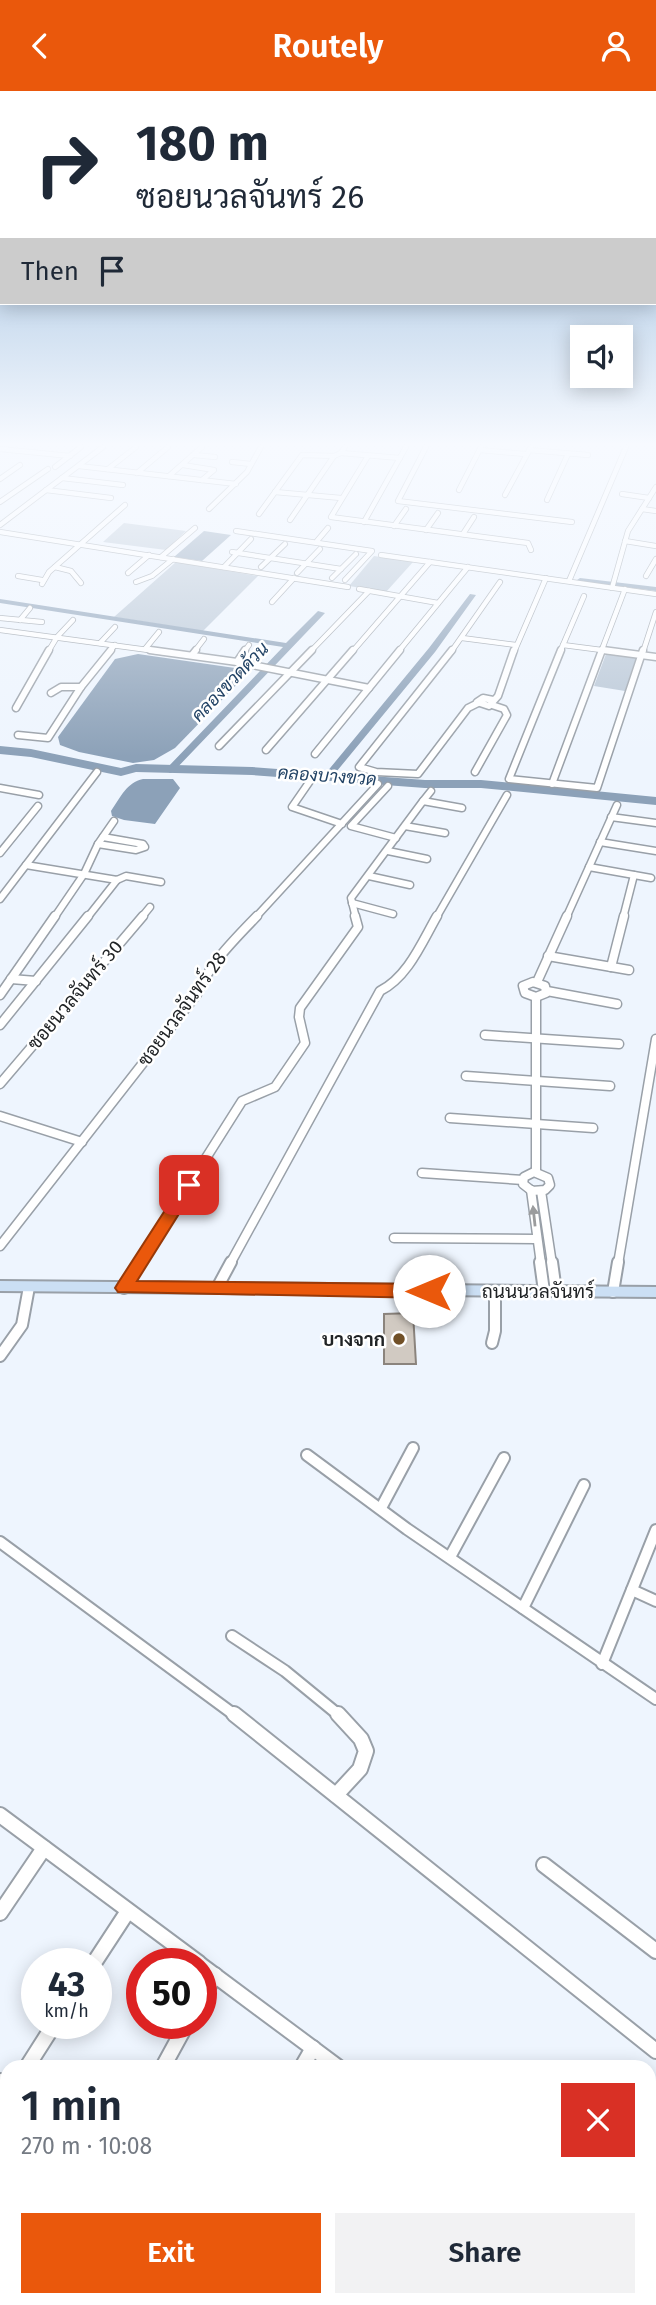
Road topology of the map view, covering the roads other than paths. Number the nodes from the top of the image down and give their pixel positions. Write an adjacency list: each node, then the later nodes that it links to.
1 (74, 550): 25 (street)
2 (104, 550): 11 (street)
3 (115, 550): 13 (street)
4 (169, 550): 15 (street)
5 (278, 550): 16 (street)
6 (319, 550): 20 (street)
7 (368, 550): 33 (street)
8 (582, 550): 34 (street)
9 (622, 550): 38 (street)
10 (239, 552): 16 (street); 21 (street); 22 (street)
11 (100, 554)
12 (356, 554): 26 (street)
13 (149, 555): 15 (street); 27 (street)
14 (381, 555): 19 (street)
15 (161, 557): 17 (street)
16 (270, 558): 20 (street); 23 (street)
17 (173, 559): 21 (street); 35 (street)
18 (656, 559): 30 (street)
19 (430, 562): 24 (street); 44 (street)
20 (306, 563): 26 (street); 28 (street)
21 (216, 565): 22 (street)
22 (225, 567): 28 (street)
23 (261, 567)
24 (468, 567): 32 (street); 47 (street)
25 (55, 568): 29 (street); 37 (street)
26 (341, 569): 31 (street)
27 (128, 573)
28 (295, 575): 39 (street); 46 (street)
29 (18, 576)
30 (646, 576)
31 (332, 578)
32 (546, 578): 34 (street); 63 (street)
33 (345, 580)
34 (569, 581): 38 (street)
35 (136, 582)
36 (500, 582): 58 (street)
37 (80, 583)
38 (613, 585): 42 (street)
39 (348, 587)
40 (359, 589): 41 (street)
41 (369, 591): 44 (street); 71 (street)
42 (623, 592): 43 (street); 66 (street)
43 (656, 594)
44 (401, 596): 47 (street); 72 (street)
45 (584, 596): 64 (street)
46 (272, 602)
47 (438, 603): 74 (street)
48 (30, 608): 51 (street)
49 (656, 612): 68 (street)
50 (0, 618): 51 (street)
51 (20, 620): 53 (street)
52 (73, 620): 57 (street)
53 (42, 622)
54 (115, 627): 60 (street)
55 (0, 630): 57 (street)
56 (159, 632): 65 (street)
57 (57, 637): 60 (street); 77 (street)
58 (462, 638): 63 (street); 76 (street)
59 (204, 639): 67 (street)
60 (100, 643): 61 (street)
61 (115, 645): 65 (street); 73 (street)
62 (249, 645): 70 (street)
63 (516, 645): 76 (street)
64 (563, 645): 66 (street); 86 (street)
65 (145, 649): 67 (street)
66 (601, 650): 68 (street); 86 (street)
67 (192, 655): 70 (street)
68 (642, 655): 69 (street); 86 (street)
69 (656, 657)
70 (237, 662): 71 (street)
71 (288, 672): 72 (street); 79 (street)
72 (328, 680): 74 (street); 80 (street)
73 (81, 687): 75 (street); 78 (street)
74 (369, 688): 81 (street)
75 (51, 693)
76 (492, 702): 83 (street)
77 (16, 708)
78 (18, 735)
79 (219, 745)
80 (266, 750)
81 (315, 754)
82 (96, 772): 109 (street)
83 (475, 772)
84 (310, 781): 99 (street)
85 (378, 784): 99 (street, ซอยนวลจันทร์ 28)
86 (552, 784)
87 (388, 786): 102 (street)
88 (0, 788): 90 (street)
89 (431, 791): 92 (street)
90 (39, 795)
91 (507, 795): 156 (street)
92 (423, 801): 95 (street); 100 (street)
93 (617, 805): 96 (street)
94 (38, 806): 107 (street)
95 (462, 809)
96 (611, 817): 98 (street); 104 (street)
97 (114, 821): 103 (street)
98 (656, 823)
99 (342, 824): 145 (street, ซอยนวลจันทร์ 28)
100 (405, 826): 101 (street); 102 (street)
101 (445, 833)
102 (396, 838): 105 (street)
103 (101, 841): 103 (street); 111 (street)
104 (600, 842): 106 (street); 110 (street)
105 (388, 851): 108 (street); 113 (street)
106 (656, 851)
107 (0, 853)
108 (427, 859)
109 (26, 865): 111 (street); 118 (street)
110 (589, 867): 112 (street); 122 (street)
111 (84, 874): 115 (street); 125 (street)
112 (634, 875): 114 (street); 123 (street)
113 (369, 876): 117 (street); 119 (street)
114 (651, 878)
115 (117, 880): 116 (street); 126 (street)
116 (161, 882)
117 (410, 885)
118 (0, 899)
119 (352, 903): 121 (street); 155 (street)
120 (150, 907): 139 (street, ซอยนวลจันทร์ 30)
121 (393, 914)
122 (548, 956): 123 (street); 127 (street)
123 (611, 967): 124 (street)
124 (629, 970)
125 (11, 979): 126 (street); 129 (street)
126 (36, 981): 132 (street)
127 (537, 982): 128 (street); 130 (street)
128 (547, 991): 130 (street); 131 (street)
129 (0, 995)
130 (536, 997): 134 (street)
131 (617, 1004)
132 (0, 1025)
133 (485, 1035): 134 (street)
134 (536, 1038): 136 (street); 138 (street)
135 (656, 1039): 159 (street)
136 (618, 1044)
137 (466, 1076): 138 (street)
138 (534, 1080): 140 (street); 143 (street)
139 (0, 1084)
140 (610, 1086)
141 (0, 1116): 145 (street)
142 (450, 1118): 143 (street)
143 (536, 1125): 144 (street); 146 (street)
144 (593, 1128)
145 (82, 1142): 152 (street, ซอยนวลจันทร์ 28)
146 (536, 1172): 148 (street); 149 (street)
147 (422, 1173): 148 (street)
148 (523, 1180): 149 (street)
149 (536, 1191): 151 (street, one-way to 149); 158 (street)
150 (394, 1238): 151 (street)
151 (536, 1239): 158 (street)
152 (0, 1245)
153 (0, 1286): 154 (main road, ถนนนวลจันทร์)
154 (29, 1287): 155 (main road, ถนนนวลจันทร์); 162 (street)
155 (124, 1288): 156 (main road, ถนนนวลจันทร์)
156 (217, 1288): 157 (main road, ถนนนวลจันทร์)
157 (495, 1291): 158 (main road, ถนนนวลจันทร์); 161 (street)
158 (550, 1291): 159 (main road, ถนนนวลจันทร์)
159 (613, 1292): 160 (main road, ถนนนวลจันทร์)
160 (656, 1293)
161 (492, 1343)
162 (0, 1356)
163 (413, 1448): 167 (street)
164 (307, 1455): 167 (street)
165 (504, 1458): 170 (street)
166 (583, 1485): 173 (street)
167 (381, 1508): 170 (street)
168 (656, 1530): 171 (street)
169 (0, 1542): 177 (street)
170 (450, 1557): 173 (street)
171 (632, 1590): 172 (street); 175 (street)
172 (656, 1601)
173 (523, 1608): 175 (street)
174 (232, 1636): 177 (street)
175 (602, 1664): 176 (street)
176 (656, 1699)
177 (336, 1795): 190 (street)
178 (0, 1815): 179 (street)
179 (44, 1848): 181 (street); 182 (street)
180 (544, 1865): 185 (street)
181 (128, 1911): 183 (street); 184 (street)
182 (0, 1913)
183 (104, 1948)
184 (178, 1948)
185 (656, 1951)
186 (217, 1976): 189 (street)
187 (45, 2039): 191 (street)
188 (178, 2039): 192 (street)
189 (313, 2048): 193 (street); 194 (street)
190 (656, 2051)
191 (31, 2060)
192 (167, 2060)
193 (306, 2060)
194 (329, 2060)

